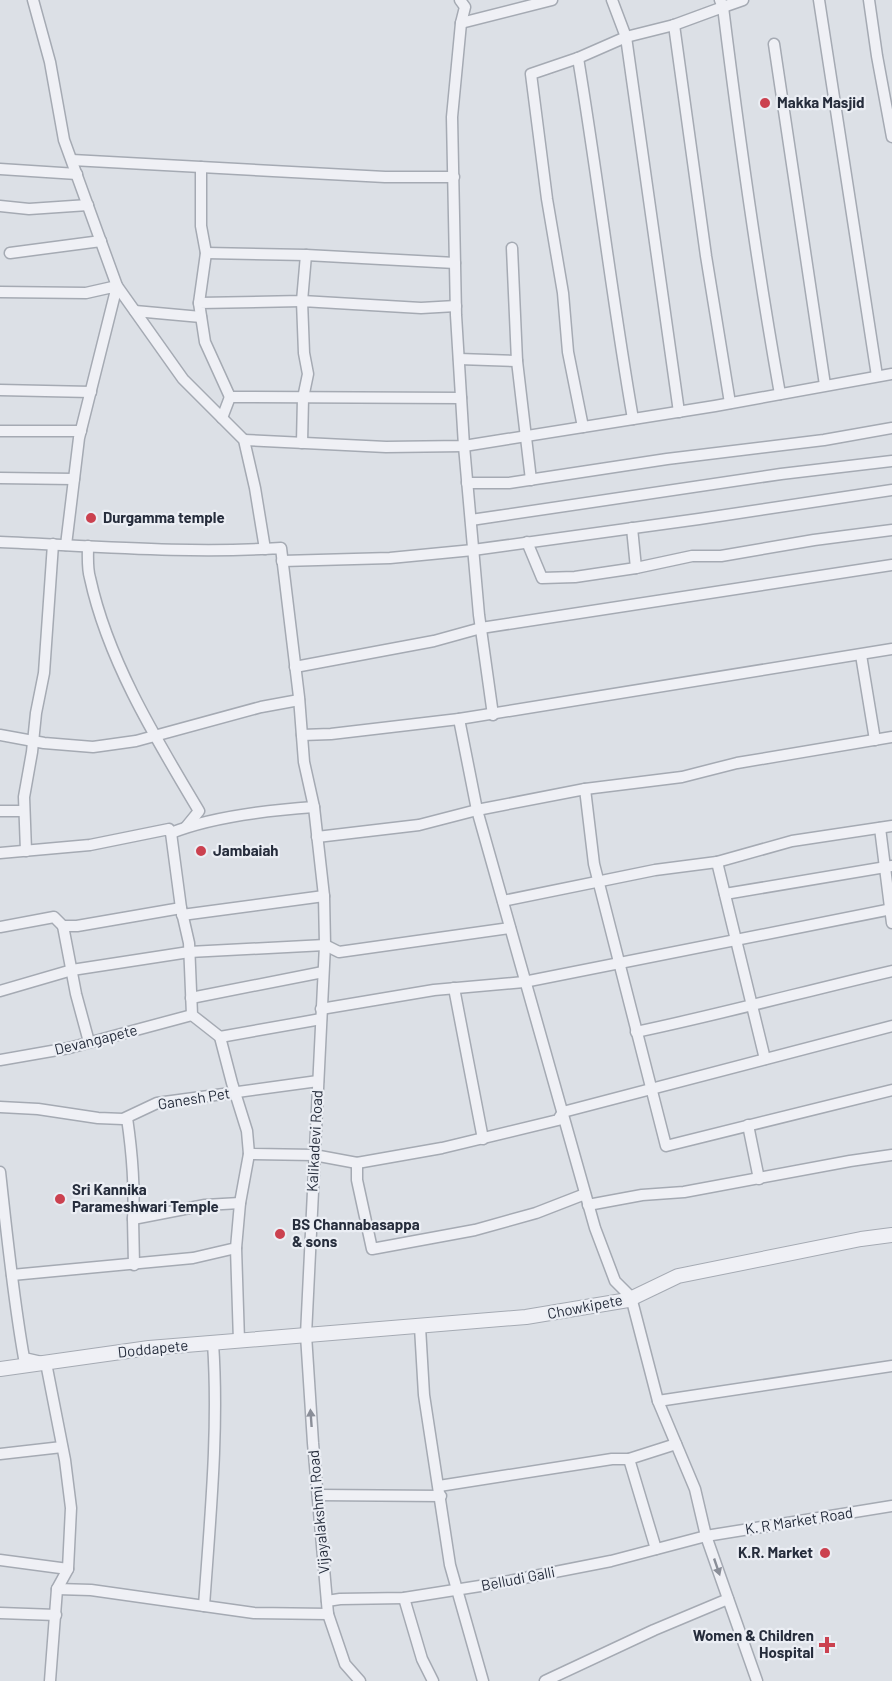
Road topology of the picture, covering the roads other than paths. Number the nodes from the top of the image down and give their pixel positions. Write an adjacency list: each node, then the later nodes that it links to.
1 (33, 0): 15 (street)
2 (460, 0): 9 (street)
3 (552, 0): 9 (street)
4 (612, 0): 11 (street)
5 (743, 0): 8 (street)
6 (819, 0): 38 (street)
7 (869, 0): 14 (street)
8 (721, 4): 10 (street); 42 (street)
9 (461, 23): 19 (street)
10 (674, 25): 11 (street); 46 (street)
11 (626, 37): 13 (street); 47 (street)
12 (774, 44): 39 (street)
13 (578, 58): 49 (street); 50 (street)
14 (892, 137)
15 (72, 160): 16 (street); 18 (street)
16 (201, 167): 19 (street); 24 (street)
17 (0, 169): 18 (street)
18 (77, 174): 20 (street)
19 (454, 177): 27 (street)
20 (88, 205): 21 (street); 22 (street)
21 (0, 206)
22 (101, 241): 25 (street); 28 (street)
23 (512, 248): 36 (street)
24 (206, 253): 26 (street); 31 (street)
25 (10, 254)
26 (306, 255): 27 (street); 30 (street)
27 (455, 263): 32 (street)
28 (117, 286): 29 (street); 33 (street); 41 (street)
29 (0, 292)
30 (302, 301): 31 (street); 32 (street); 44 (street)
31 (199, 303): 34 (street)
32 (456, 306): 35 (street)
33 (135, 311): 34 (street); 48 (street)
34 (201, 317): 43 (street)
35 (459, 359): 36 (street); 45 (street)
36 (517, 361): 54 (street)
37 (892, 374): 38 (street)
38 (877, 376): 39 (street)
39 (825, 385): 42 (street)
40 (0, 390): 41 (street)
41 (91, 392): 53 (street)
42 (780, 394): 46 (street)
43 (230, 397): 44 (street); 48 (street)
44 (303, 398): 45 (street); 56 (street)
45 (461, 398): 57 (street)
46 (730, 404): 47 (street)
47 (679, 412): 49 (street)
48 (222, 418): 55 (street)
49 (633, 419): 50 (street)
50 (584, 427): 54 (street)
51 (892, 428): 61 (street)
52 (0, 431): 53 (street)
53 (81, 431): 60 (street)
54 (524, 436): 57 (street); 61 (street)
55 (244, 440): 56 (street); 72 (street)
56 (302, 443): 57 (street)
57 (464, 446): 62 (street)
58 (892, 461): 64 (street)
59 (0, 478): 60 (street)
60 (74, 479): 70 (street)
61 (531, 480): 62 (street)
62 (467, 483): 64 (street)
63 (892, 490): 65 (street)
64 (471, 520): 73 (street)
65 (632, 528): 68 (street); 76 (street)
66 (892, 530): 76 (street)
67 (0, 542): 69 (street)
68 (527, 542): 73 (street); 76 (street)
69 (53, 544): 70 (street); 89 (street)
70 (66, 545): 71 (street)
71 (88, 546): 72 (street); 86 (street)
72 (265, 549): 74 (street)
73 (473, 550): 74 (street); 77 (street)
74 (282, 561): 80 (street, Kalikadevi Road)
75 (892, 565): 77 (street)
76 (636, 568)
77 (481, 628): 80 (street); 82 (street)
78 (892, 650): 79 (street)
79 (861, 655): 82 (street); 88 (street)
80 (295, 667): 81 (street, Kalikadevi Road)
81 (299, 700): 85 (street, Kalikadevi Road); 86 (street)
82 (493, 714): 83 (street)
83 (459, 719): 85 (street); 92 (street)
84 (0, 735): 89 (street)
85 (302, 735): 91 (street, Kalikadevi Road)
86 (154, 736): 89 (street); 96 (street)
87 (892, 737): 88 (street)
88 (875, 740): 90 (street)
89 (33, 741): 94 (street)
90 (585, 789): 92 (street); 104 (street)
91 (314, 807): 96 (street); 99 (street, Kalikadevi Road)
92 (477, 810): 99 (street); 107 (street)
93 (0, 811): 94 (street)
94 (24, 811): 100 (street)
95 (892, 826): 97 (street)
96 (186, 827): 98 (street)
97 (880, 828): 102 (street); 103 (street)
98 (171, 832): 100 (street); 109 (street)
99 (317, 837): 106 (street, Kalikadevi Road)
100 (26, 851): 101 (street)
101 (0, 853)
102 (717, 862): 104 (street); 105 (street)
103 (888, 867): 105 (street); 108 (street)
104 (599, 881): 107 (street); 117 (street)
105 (724, 894): 114 (street)
106 (324, 896): 109 (street); 115 (street, Kalikadevi Road)
107 (503, 901): 113 (street)
108 (891, 909): 110 (street); 114 (street)
109 (182, 912): 111 (street); 116 (street)
110 (892, 923)
111 (63, 926): 112 (street); 118 (street)
112 (0, 927)
113 (510, 928): 115 (street); 121 (street)
114 (735, 941): 117 (street); 125 (street)
115 (325, 945): 116 (street); 120 (street, Kalikadevi Road)
116 (189, 952): 118 (street); 124 (street)
117 (619, 965): 121 (street); 129 (street)
118 (72, 970): 123 (street); 131 (street)
119 (892, 971): 125 (street)
120 (323, 972): 124 (street); 126 (street, Kalikadevi Road)
121 (524, 982): 122 (street); 139 (street)
122 (454, 988): 126 (street); 142 (street)
123 (0, 991)
124 (191, 998): 127 (street)
125 (752, 1004): 129 (street); 132 (street)
126 (321, 1014): 130 (street); 134 (street, Kalikadevi Road)
127 (192, 1015): 130 (street); 131 (street, Devangapete)
128 (892, 1026): 132 (street)
129 (636, 1032): 135 (street)
130 (220, 1036): 137 (street)
131 (89, 1042): 133 (street, Devangapete)
132 (765, 1059): 135 (street)
133 (0, 1060)
134 (318, 1081): 137 (street, Ganesh Pet); 144 (street, Kalikadevi Road)
135 (652, 1089): 139 (street); 141 (street)
136 (892, 1090): 141 (street)
137 (236, 1092): 140 (street, Ganesh Pet); 143 (street)
138 (0, 1107): 140 (street, Ganesh Pet)
139 (562, 1112): 142 (street); 149 (street)
140 (127, 1118): 151 (street)
141 (748, 1125): 148 (street)
142 (483, 1139): 146 (street)
143 (249, 1154): 144 (street); 150 (street)
144 (314, 1155): 146 (street); 159 (street, Kalikadevi Road)
145 (892, 1155): 148 (street)
146 (357, 1163): 149 (street)
147 (0, 1172): 153 (street)
148 (759, 1179): 149 (street)
149 (587, 1200): 157 (street)
150 (240, 1203): 151 (street); 154 (street)
151 (133, 1219): 155 (street)
152 (892, 1235): 157 (street, Chowkipete)
153 (5, 1248): 156 (street)
154 (236, 1248): 155 (street); 160 (street)
155 (134, 1265): 156 (street)
156 (12, 1275): 162 (street)
157 (631, 1297): 158 (street, Chowkipete); 165 (street)
158 (420, 1327): 159 (street, Chowkipete); 170 (street)
159 (306, 1335): 160 (street, Doddapete); 171 (street, Vijayalakshmi Road, one-way to 159)
160 (238, 1341): 161 (street, Doddapete)
161 (213, 1343): 162 (street, Doddapete); 182 (street)
162 (46, 1363): 164 (street, Doddapete); 167 (street)
163 (892, 1366): 165 (street)
164 (0, 1369)
165 (658, 1401): 166 (street)
166 (676, 1444): 169 (street); 173 (street)
167 (62, 1447): 168 (street); 176 (street)
168 (0, 1454)
169 (629, 1459): 170 (street); 174 (street)
170 (440, 1491): 171 (street); 178 (street)
171 (318, 1495): 181 (street, Vijayalakshmi Road)
172 (892, 1506): 173 (street, K. R Market Road)
173 (706, 1536): 174 (street, Belludi Galli); 180 (street, one-way to 180)
174 (656, 1549): 178 (street, Belludi Galli)
175 (0, 1560): 176 (street)
176 (68, 1569): 177 (street)
177 (57, 1589): 182 (street); 185 (street)
178 (456, 1590): 179 (street, Belludi Galli); 189 (street)
179 (404, 1598): 181 (street, Belludi Galli); 188 (street)
180 (728, 1599): 190 (street); 191 (street)
181 (327, 1601): 184 (street, Vijayalakshmi Road)
182 (204, 1606): 184 (street)
183 (0, 1613): 185 (street)
184 (328, 1614): 187 (street, Vijayalakshmi Road)
185 (56, 1615): 186 (street)
186 (50, 1681)
187 (360, 1681)
188 (433, 1681)
189 (483, 1681)
190 (545, 1681)
191 (757, 1681)

